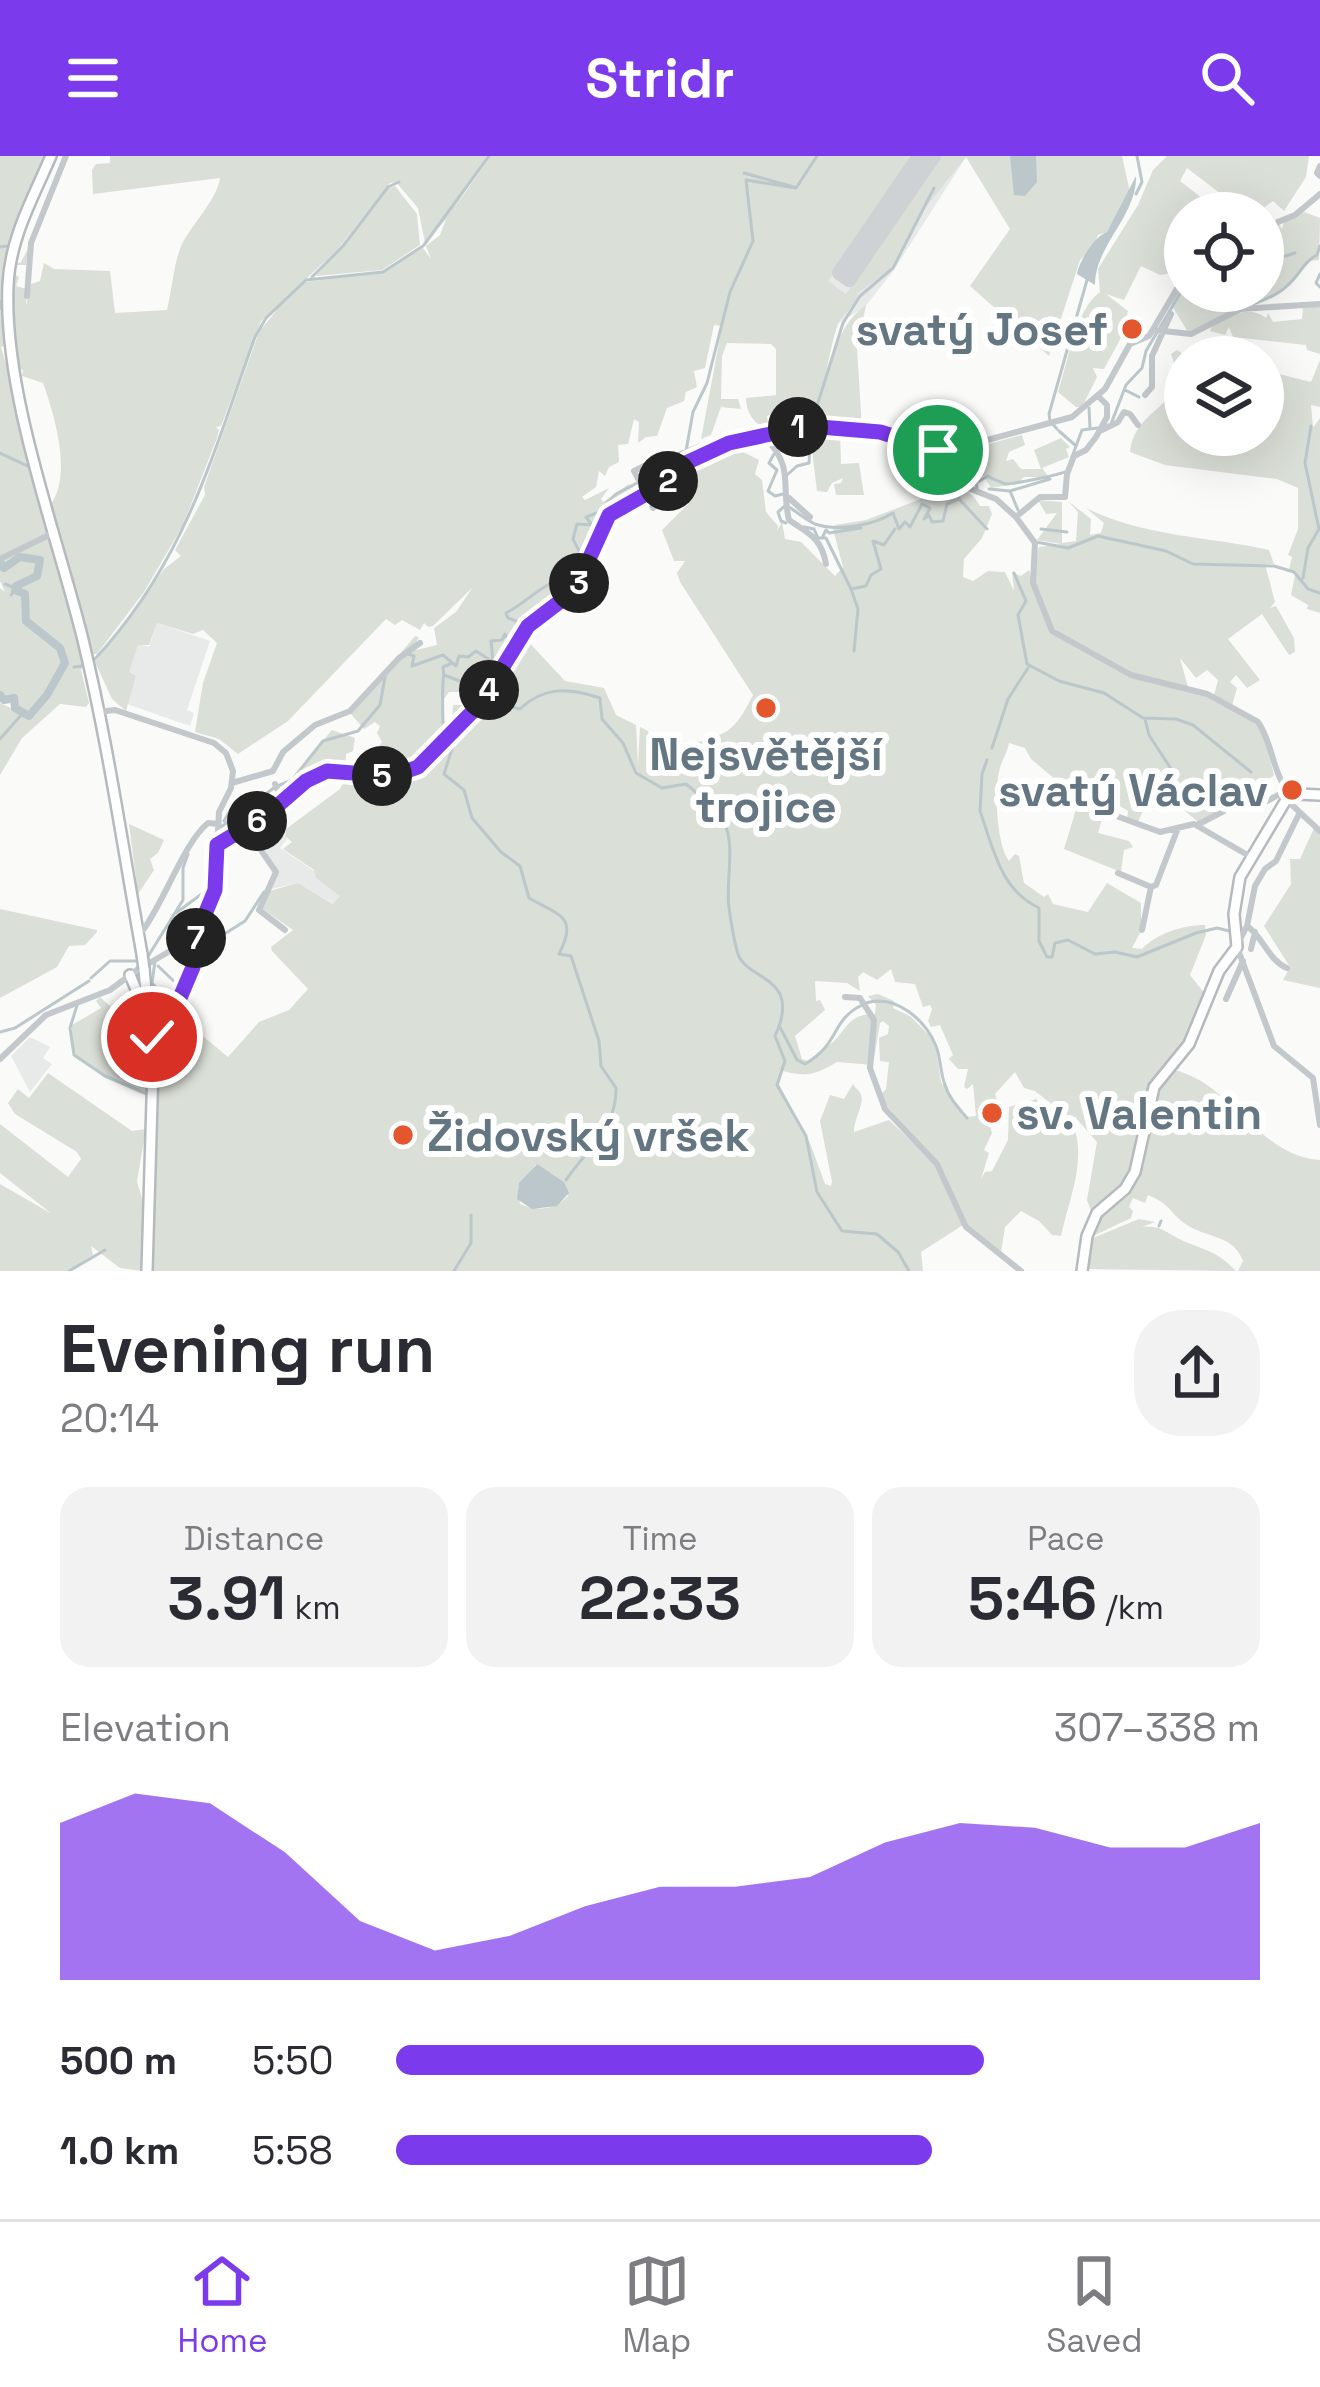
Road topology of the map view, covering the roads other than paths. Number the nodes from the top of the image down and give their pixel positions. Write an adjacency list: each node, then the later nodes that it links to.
1 (51, 156): 25 (main road)
2 (67, 156): 7 (street)
3 (1320, 166): 4 (street)
4 (1320, 176)
5 (1320, 194): 6 (street)
6 (1284, 219)
7 (27, 296)
8 (1320, 304): 11 (street)
9 (1167, 312): 11 (street)
10 (1171, 314): 11 (street)
11 (1157, 332): 12 (street); 13 (street)
12 (1145, 395)
13 (1098, 396): 15 (street); 16 (street)
14 (1138, 425): 15 (street)
15 (1100, 429): 24 (street)
16 (763, 435): 20 (street); 21 (street)
17 (662, 457): 20 (street)
18 (680, 483): 20 (street)
19 (960, 485): 24 (street)
20 (647, 491): 22 (street); 35 (street)
21 (789, 498): 23 (street); 27 (street)
22 (653, 508)
23 (810, 517)
24 (1016, 517): 33 (street)
25 (55, 532): 26 (street); 29 (main road)
26 (1, 558)
27 (826, 564)
28 (420, 643): 30 (street)
29 (98, 712): 30 (street); 59 (main road)
30 (232, 784): 41 (street)
31 (276, 786): 35 (street)
32 (1320, 795): 33 (main road)
33 (1286, 798): 36 (street); 39 (street); 47 (main road)
34 (256, 801): 38 (street)
35 (283, 802): 38 (street)
36 (1260, 805)
37 (1224, 812): 42 (street)
38 (268, 814): 43 (street)
39 (1299, 814): 45 (street); 49 (street)
40 (1119, 817): 44 (street)
41 (218, 824): 46 (street); 52 (street)
42 (1197, 825): 44 (street); 47 (street)
43 (245, 827): 46 (street); 53 (street)
44 (1178, 829): 50 (street)
45 (1320, 832)
46 (217, 845): 55 (street)
47 (1250, 858): 49 (street); 56 (main road)
48 (1118, 873): 50 (street)
49 (1263, 874): 51 (street)
50 (1150, 887): 54 (street)
51 (1251, 929): 56 (street); 57 (street); 60 (street)
52 (143, 930)
53 (285, 930)
54 (1142, 930)
55 (196, 936): 59 (street); 64 (street)
56 (1238, 944): 58 (street); 72 (main road)
57 (1251, 949)
58 (1243, 961): 63 (street); 68 (street)
59 (143, 964): 61 (street); 65 (main road)
60 (1287, 968)
61 (130, 975): 65 (main road); 66 (street)
62 (845, 997): 71 (street)
63 (1226, 999)
64 (164, 1029): 65 (main road)
65 (151, 1030): 70 (main road)
66 (0, 1059)
67 (1318, 1067): 68 (street)
68 (1305, 1070): 69 (street)
69 (1320, 1125)
70 (147, 1271)
71 (1021, 1271)
72 (1082, 1271)

